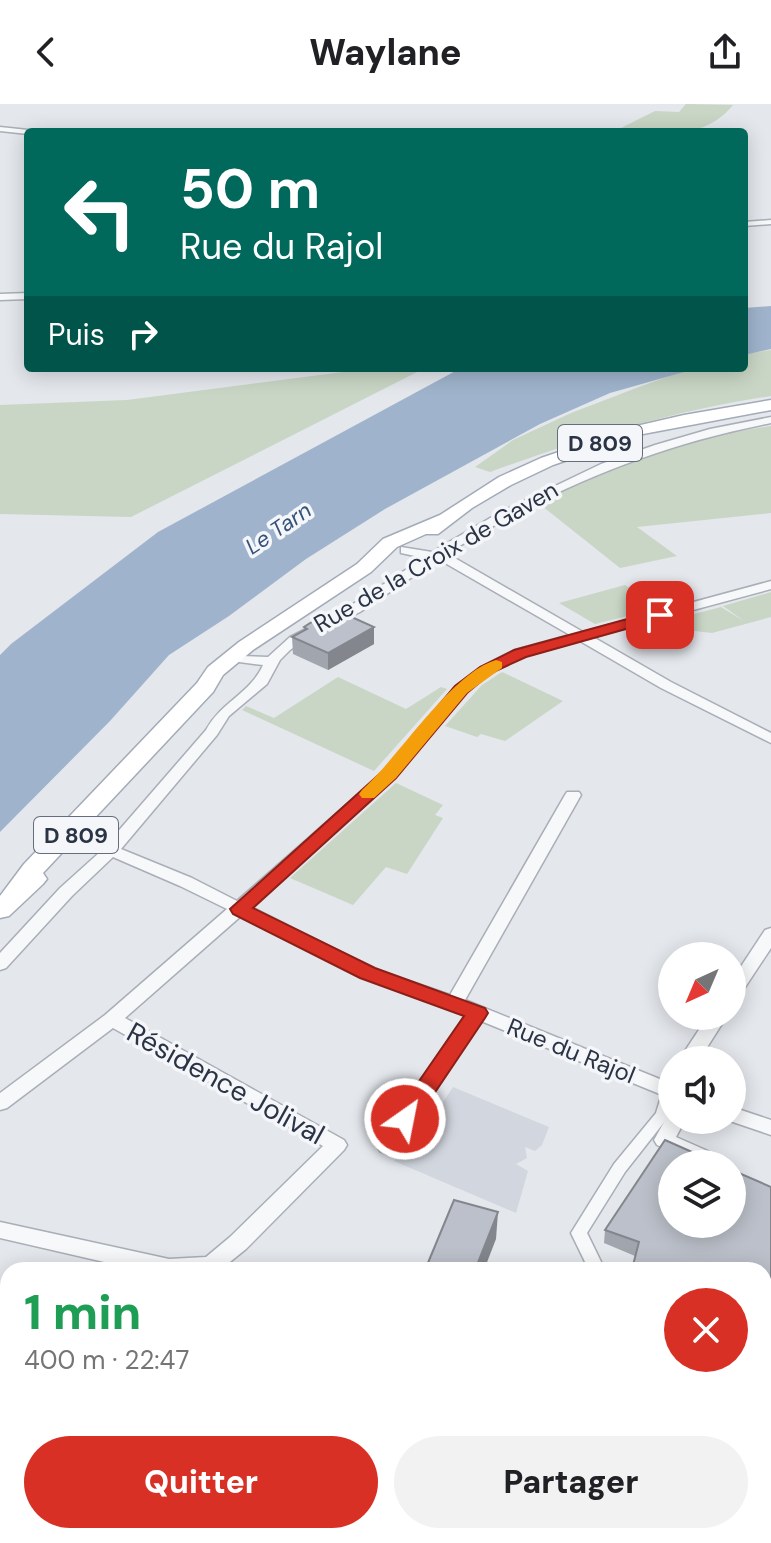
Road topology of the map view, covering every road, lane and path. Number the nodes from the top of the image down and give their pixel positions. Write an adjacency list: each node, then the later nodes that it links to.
1 (0, 129): 2 (street)
2 (24, 132)
3 (771, 222): 4 (street)
4 (748, 224)
5 (24, 296): 6 (street)
6 (0, 297)
7 (771, 405): 9 (main road, D 809)
8 (771, 420): 10 (street, Rue de la Croix de Gaven)
9 (404, 545): 10 (street); 12 (main road, D 809)
10 (433, 556): 13 (street); 15 (street, Rue de la Croix de Gaven)
11 (771, 585): 13 (street)
12 (268, 634): 14 (main road, D 809); 16 (main road, D 809)
13 (582, 636): 17 (street); 23 (street)
14 (244, 659): 15 (street); 16 (main road, D 809)
15 (271, 662): 21 (street, Rue de la Croix de Gaven)
16 (205, 687): 18 (main road, D 809)
17 (771, 739)
18 (123, 774): 20 (main road, D 809); 22 (main road, D 809)
19 (573, 795): 28 (street)
20 (76, 836): 21 (street, Rue du Rajol); 22 (main road, D 809)
21 (111, 850): 23 (street, Rue du Rajol); 26 (street, Rue de la Croix de Gaven)
22 (21, 889): 24 (main road, D 809)
23 (240, 909): 28 (street, Rue du Rajol); 30 (street)
24 (0, 910)
25 (771, 934): 27 (street)
26 (0, 964)
27 (746, 972)
28 (454, 1003): 29 (street, Rue du Rajol)
29 (477, 1013): 31 (street, Rue du Rajol); 37 (street)
30 (112, 1019): 32 (street); 41 (street, Résidence Jolival)
31 (658, 1086)
32 (0, 1103)
33 (746, 1119): 35 (street)
34 (658, 1122): 42 (street)
35 (771, 1128)
36 (667, 1134): 38 (street)
37 (387, 1146)
38 (687, 1150)
39 (0, 1230): 40 (street, Résidence Jolival)
40 (142, 1262)
41 (215, 1262)
42 (593, 1262)

